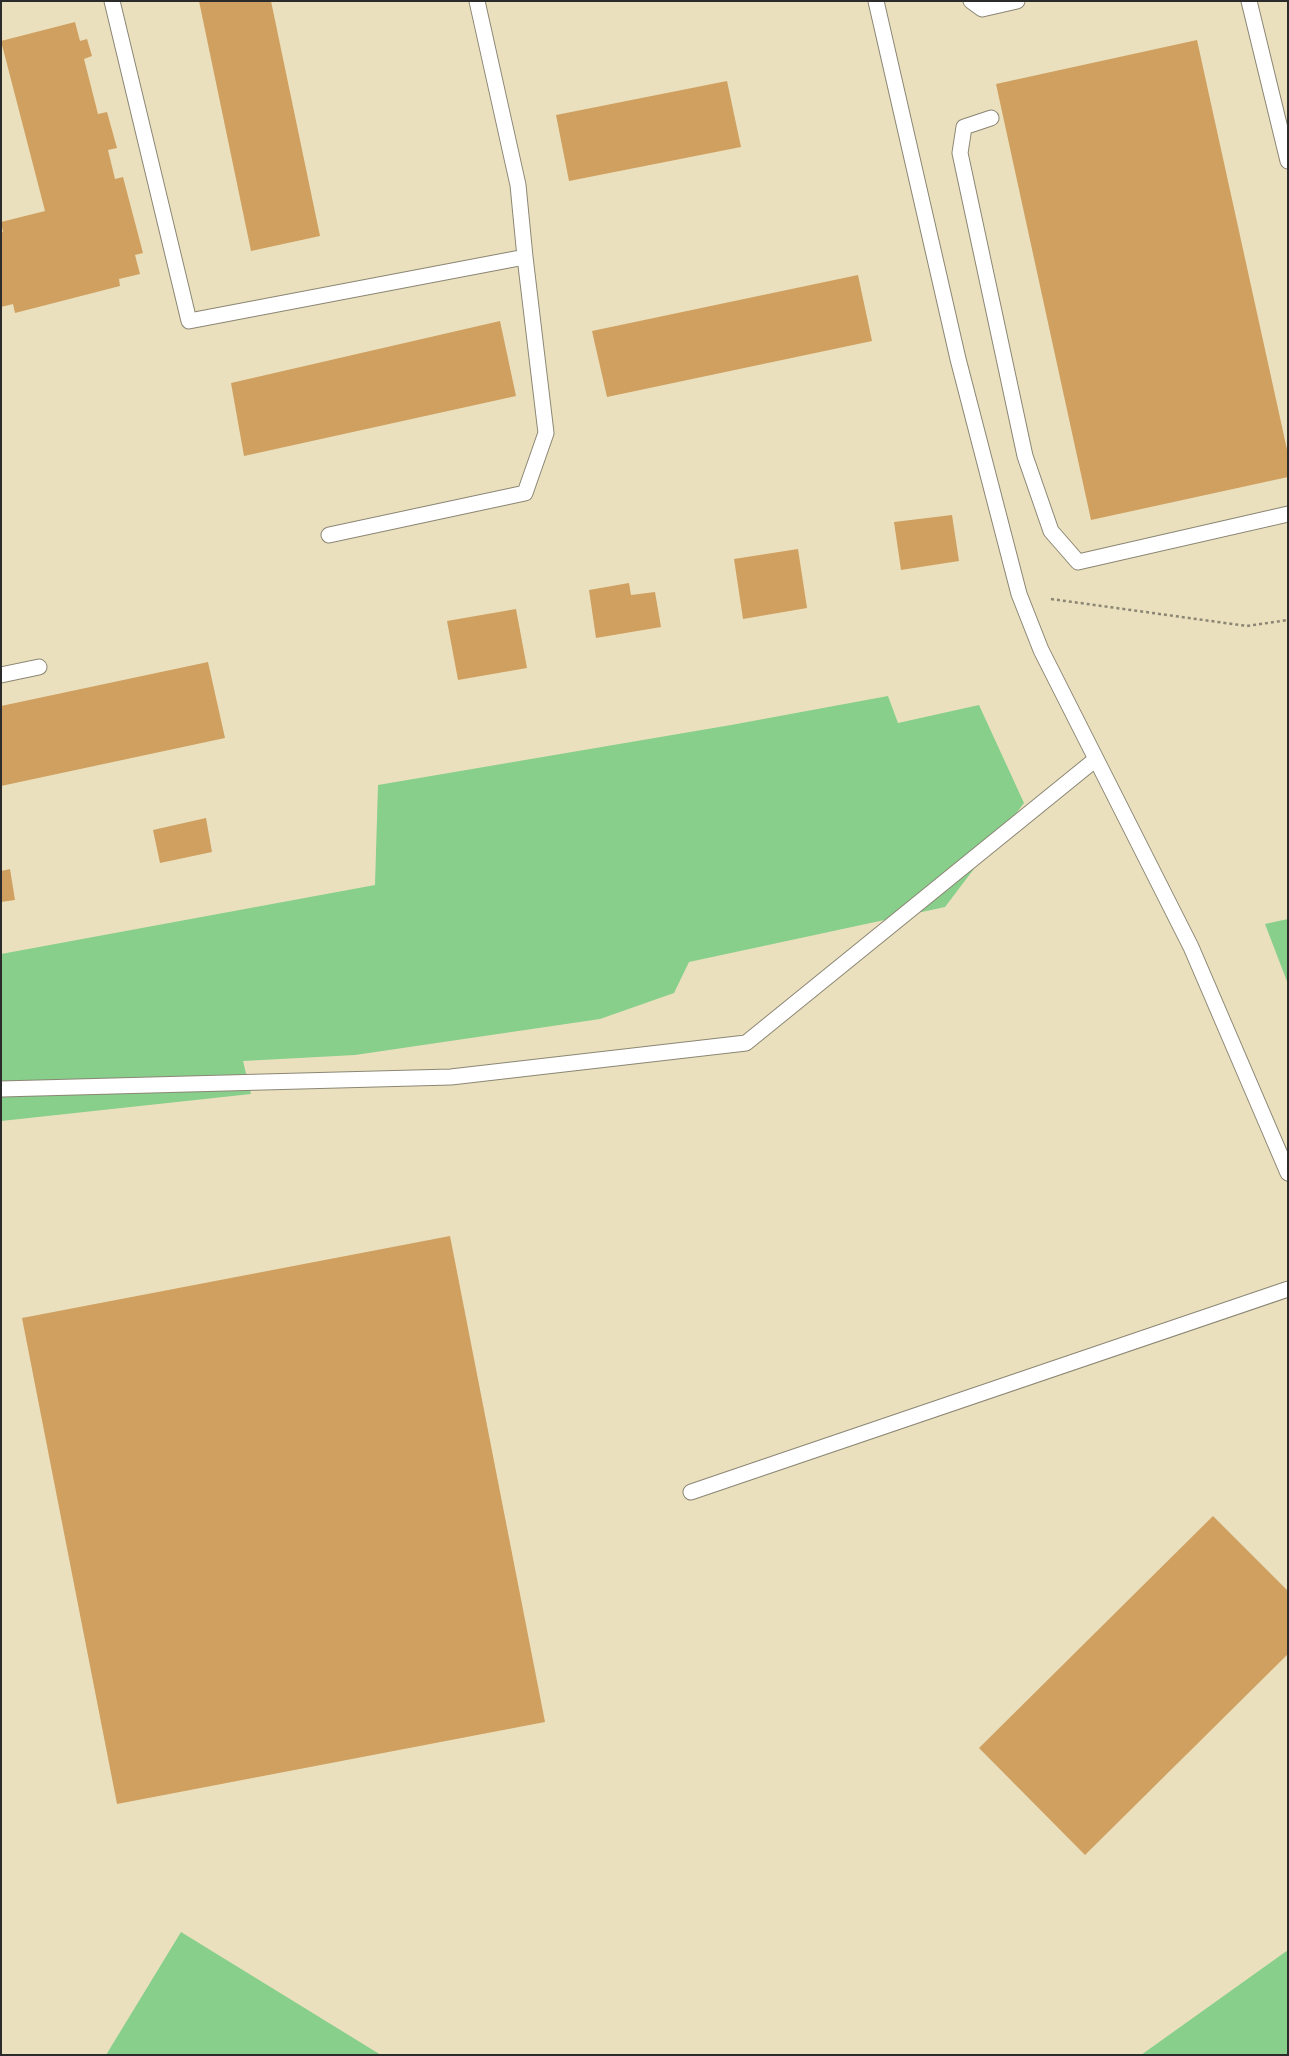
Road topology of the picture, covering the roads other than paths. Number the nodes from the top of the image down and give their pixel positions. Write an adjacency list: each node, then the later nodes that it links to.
1 (112, 1): 9 (lane)
2 (477, 1): 9 (lane)
3 (876, 1): 14 (lane)
4 (971, 1): 5 (lane)
5 (1017, 1)
6 (1248, 1): 8 (lane)
7 (991, 118): 10 (lane)
8 (1288, 161)
9 (525, 257): 11 (lane)
10 (1288, 514)
11 (329, 535)
12 (39, 667): 13 (lane)
13 (1, 676)
14 (1096, 759): 15 (lane); 16 (lane)
15 (1, 1090)
16 (1288, 1173)
17 (1288, 1288): 18 (lane)
18 (692, 1492)

